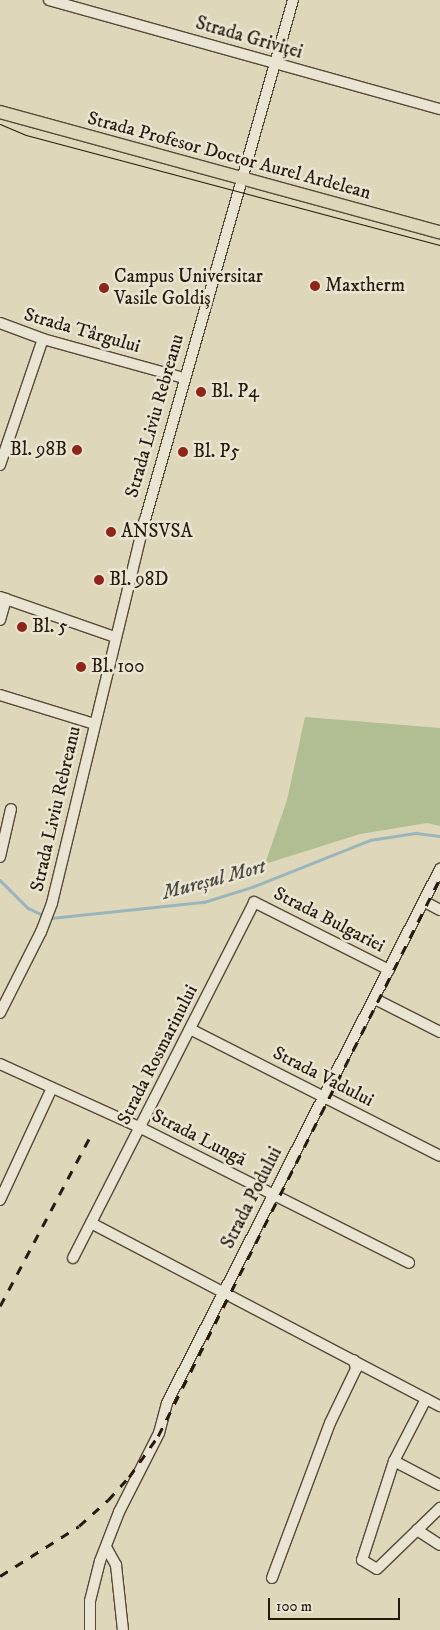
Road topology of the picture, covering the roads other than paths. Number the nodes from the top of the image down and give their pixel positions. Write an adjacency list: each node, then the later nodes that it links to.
1 (293, 0): 3 (street, Strada Liviu Rebreanu)
2 (53, 1): 3 (street, Strada Griviței)
3 (275, 64): 4 (street, Strada Griviței); 6 (street, Strada Liviu Rebreanu)
4 (440, 109)
5 (3, 114): 6 (main road, Strada Profesor Doctor Aurel Ardelean)
6 (242, 179): 7 (main road, Strada Profesor Doctor Aurel Ardelean); 10 (street, Strada Liviu Rebreanu)
7 (440, 232)
8 (0, 323): 9 (street, Strada Târgului)
9 (43, 339): 10 (street, Strada Târgului); 11 (street)
10 (184, 378): 14 (street, Strada Liviu Rebreanu)
11 (0, 465)
12 (3, 598): 13 (street); 14 (street)
13 (0, 620)
14 (115, 637): 16 (street, Strada Liviu Rebreanu)
15 (0, 695): 16 (street)
16 (94, 724): 25 (street, Strada Liviu Rebreanu)
17 (11, 809): 18 (street)
18 (0, 857)
19 (440, 869): 21 (street, Strada Podului)
20 (254, 902): 23 (street, Strada Bulgariei); 26 (street, Strada Rosmarinului)
21 (425, 902): 22 (street); 23 (street, Strada Podului)
22 (440, 910)
23 (389, 970): 24 (street, Strada Podului)
24 (375, 999): 27 (street); 30 (street, Strada Podului)
25 (0, 1013)
26 (190, 1029): 30 (street, Strada Vadului); 31 (street, Strada Rosmarinului)
27 (440, 1032)
28 (0, 1064): 29 (street, Strada Lungă)
29 (52, 1088): 31 (street, Strada Lungă); 34 (street)
30 (323, 1098): 32 (street, Strada Vadului); 33 (street, Strada Podului)
31 (141, 1128): 33 (street, Strada Lungă); 35 (street, Strada Rosmarinului)
32 (440, 1156)
33 (273, 1196): 37 (street, Strada Lungă); 38 (street, Strada Podului)
34 (0, 1200)
35 (91, 1223): 36 (street, Strada Rosmarinului); 38 (street)
36 (73, 1258)
37 (409, 1264)
38 (222, 1294): 39 (street); 47 (street, Strada Podului)
39 (354, 1360): 40 (street); 48 (street)
40 (426, 1399): 41 (street); 42 (street)
41 (440, 1406)
42 (394, 1461): 43 (street); 45 (street)
43 (440, 1486)
44 (440, 1508): 45 (street)
45 (417, 1530): 46 (street)
46 (440, 1545)
47 (106, 1547): 49 (street, Strada Podului); 50 (street)
48 (272, 1578)
49 (90, 1630)
50 (123, 1630)

